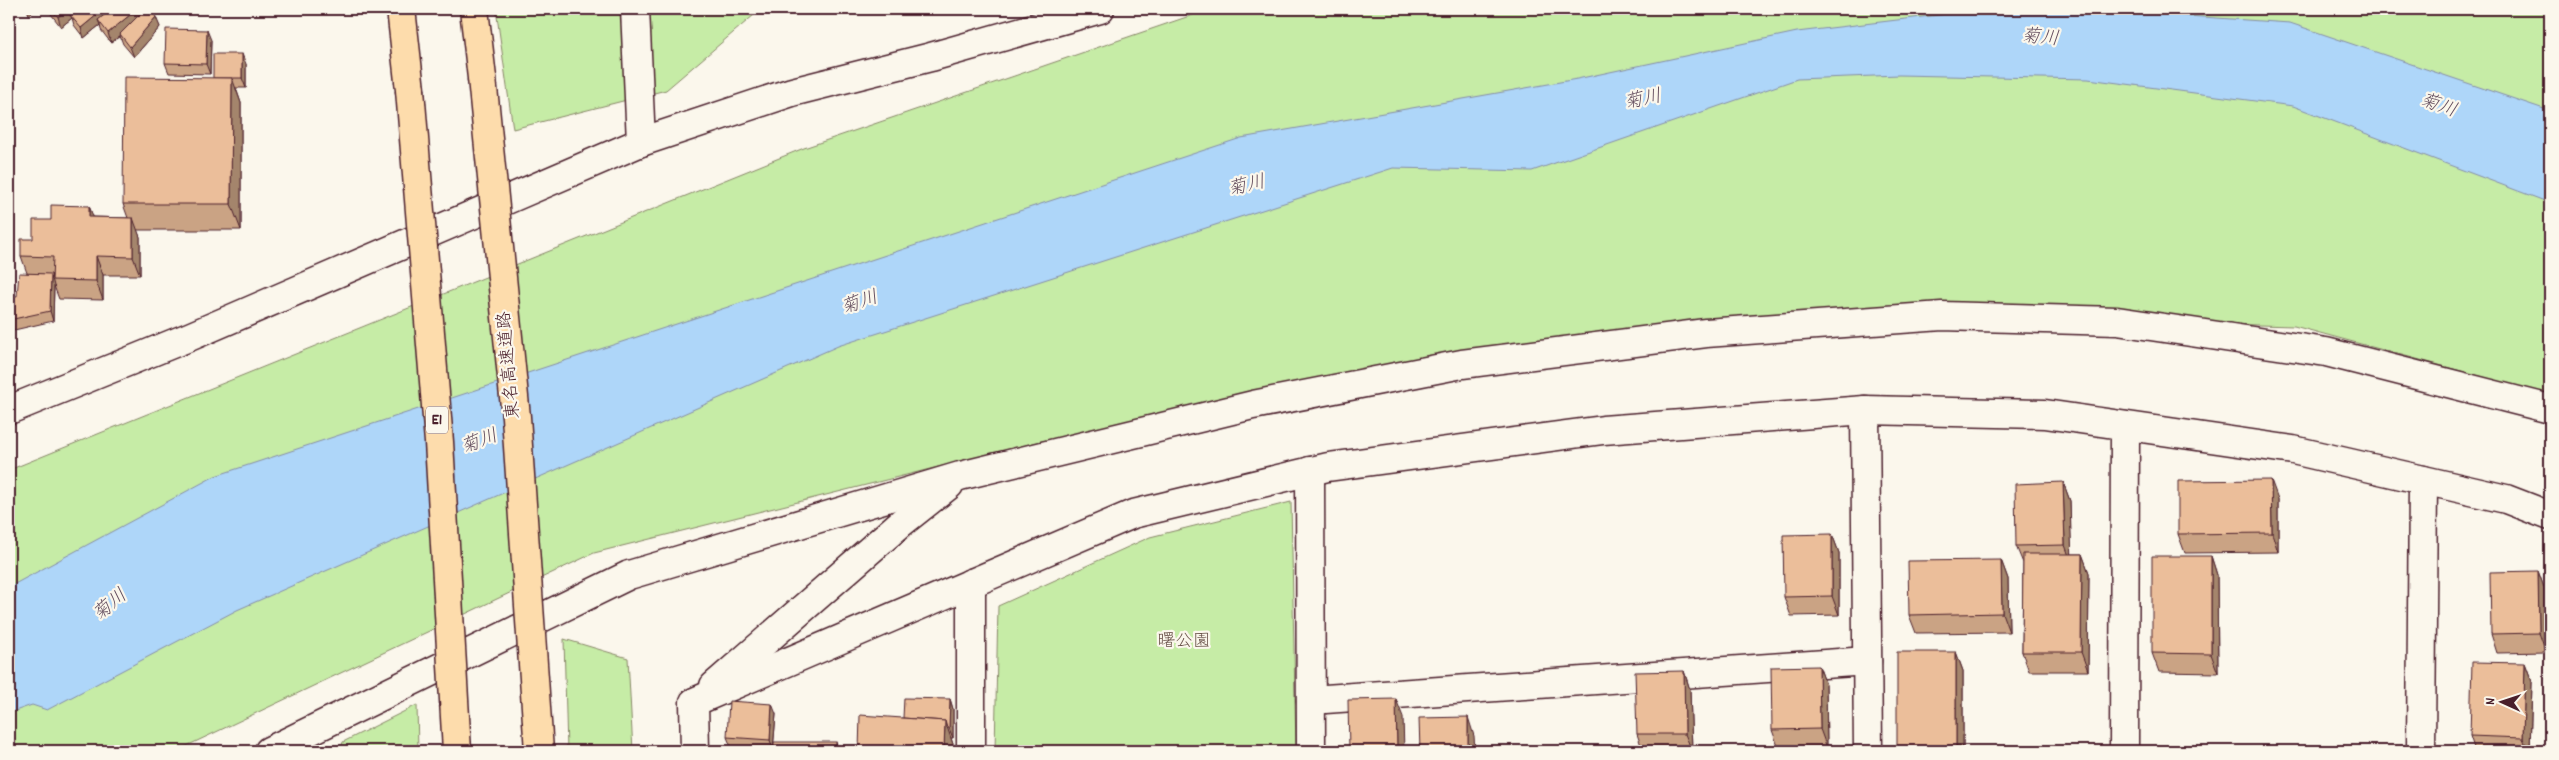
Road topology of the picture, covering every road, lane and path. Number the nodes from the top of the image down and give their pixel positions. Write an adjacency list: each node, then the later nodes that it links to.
1 (401, 9): 19 (highway, E1, bridge)
2 (474, 9): 20 (highway, 東名高速道路, bridge)
3 (635, 9): 5 (street)
4 (1100, 9): 5 (street)
5 (641, 142): 7 (street)
6 (2550, 409): 11 (street)
7 (9, 410)
8 (1865, 410): 9 (street); 10 (street); 15 (street)
9 (2125, 426): 12 (street); 25 (street)
10 (1310, 472): 14 (street); 16 (street)
11 (960, 476): 17 (street); 18 (street)
12 (2423, 480): 13 (street); 26 (street)
13 (2550, 516)
14 (971, 583): 17 (street); 22 (street)
15 (1867, 661): 16 (street); 24 (street)
16 (1311, 700): 23 (street)
17 (694, 702): 21 (street)
18 (268, 751)
19 (457, 751)
20 (539, 751)
21 (694, 751)
22 (971, 751)
23 (1311, 751)
24 (1868, 751)
25 (2124, 751)
26 (2421, 751)

